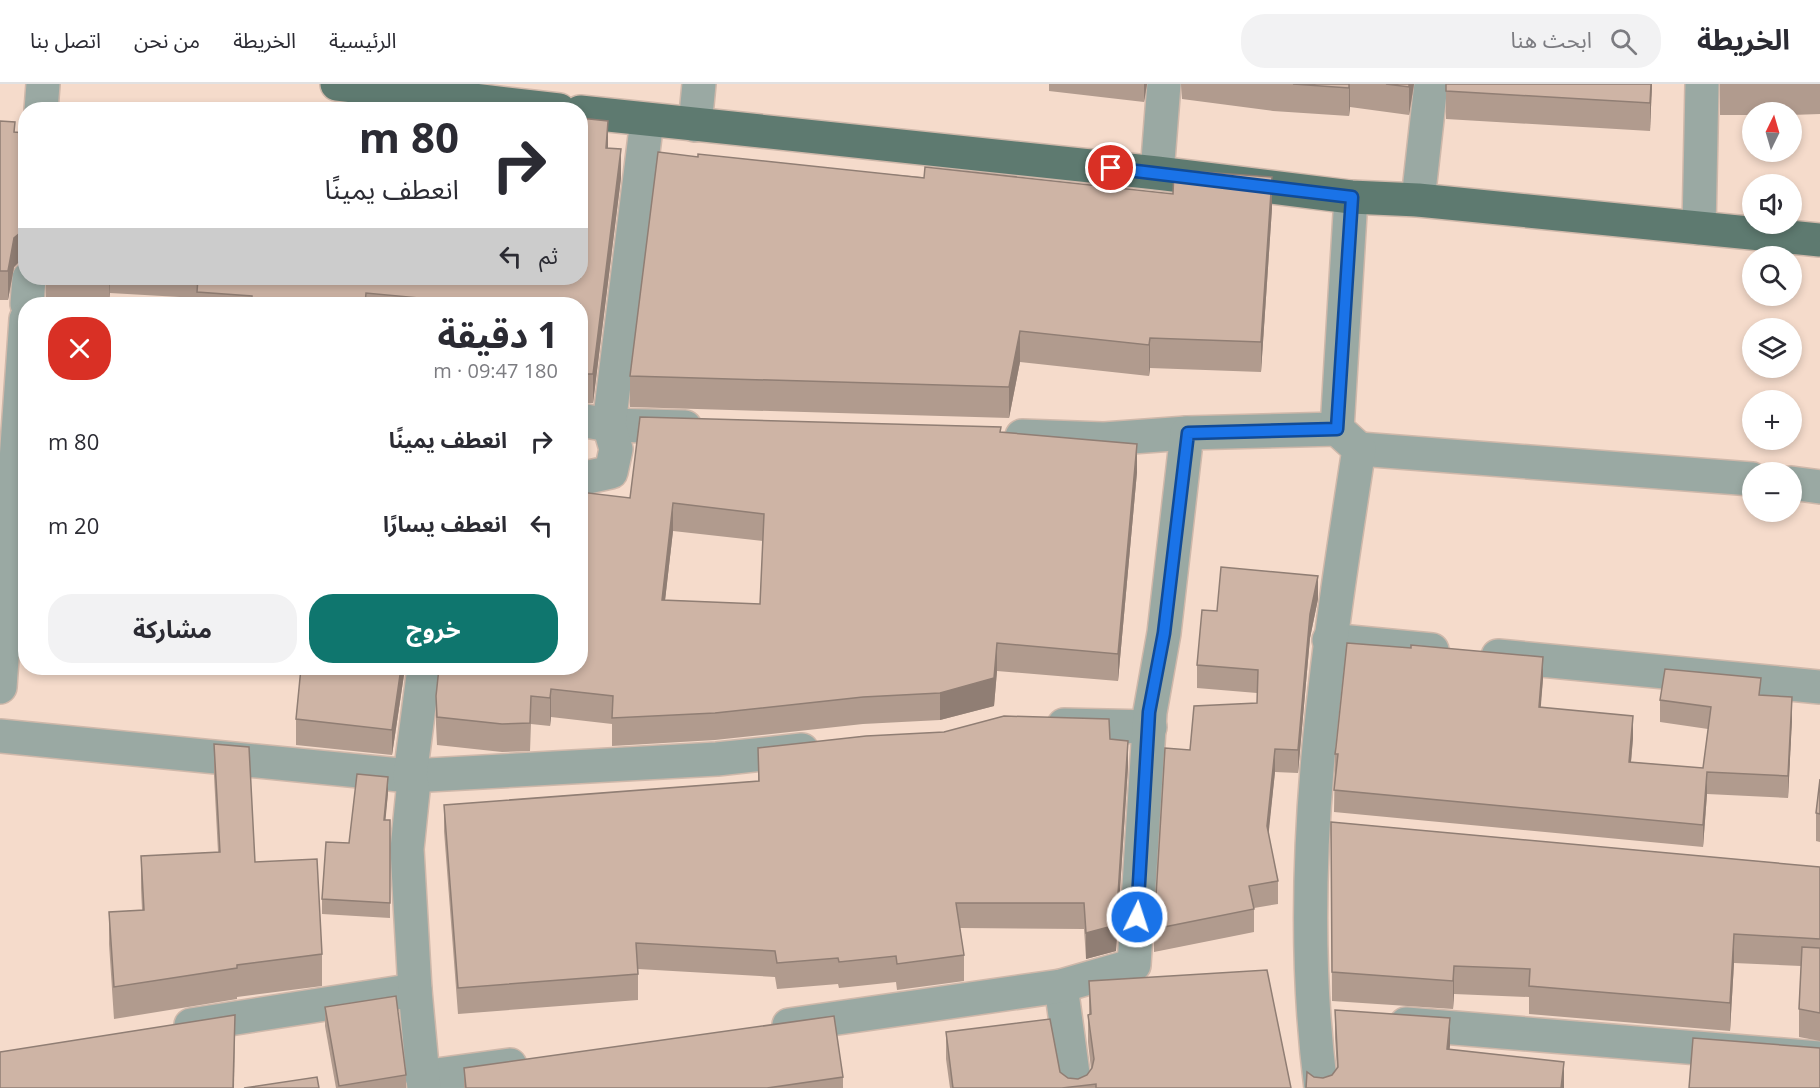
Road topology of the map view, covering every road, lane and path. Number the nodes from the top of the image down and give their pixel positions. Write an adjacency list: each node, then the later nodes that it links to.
1 (43, 84): 7 (street)
2 (337, 84): 8 (main road)
3 (699, 84): 11 (street)
4 (1164, 84): 12 (street)
5 (1431, 84): 14 (street)
6 (1702, 84): 15 (street)
7 (42, 102)
8 (491, 102)
9 (588, 113): 10 (main road)
10 (647, 120): 11 (main road); 17 (street)
11 (695, 124): 12 (main road)
12 (1157, 173): 13 (main road)
13 (1352, 197): 14 (main road); 21 (street)
14 (1418, 200): 15 (main road)
15 (1699, 228): 16 (main road)
16 (1820, 240)
17 (595, 422): 18 (street); 22 (street)
18 (715, 428)
19 (1188, 433): 20 (street); 21 (street); 33 (street)
20 (998, 436)
21 (1348, 439): 23 (street); 28 (street)
22 (588, 477)
23 (1742, 478)
24 (1802, 485): 25 (street)
25 (1820, 487)
26 (18, 545): 27 (street)
27 (3, 593): 30 (street)
28 (1329, 640): 31 (street); 37 (street)
29 (423, 675): 36 (street)
30 (0, 687)
31 (1820, 687)
32 (1036, 724): 33 (street)
33 (1150, 727): 39 (street)
34 (0, 736): 36 (street)
35 (831, 747): 36 (street)
36 (410, 776): 40 (street)
37 (1311, 829): 38 (street); 41 (street)
38 (1346, 832)
39 (1061, 986): 44 (street); 49 (street)
40 (415, 990): 45 (street); 48 (street)
41 (1312, 1018): 42 (street); 50 (street)
42 (1346, 1020)
43 (1381, 1022): 46 (street)
44 (765, 1028)
45 (166, 1029)
46 (1820, 1058)
47 (540, 1060): 48 (street)
48 (423, 1083)
49 (1075, 1088)
50 (1321, 1088)

